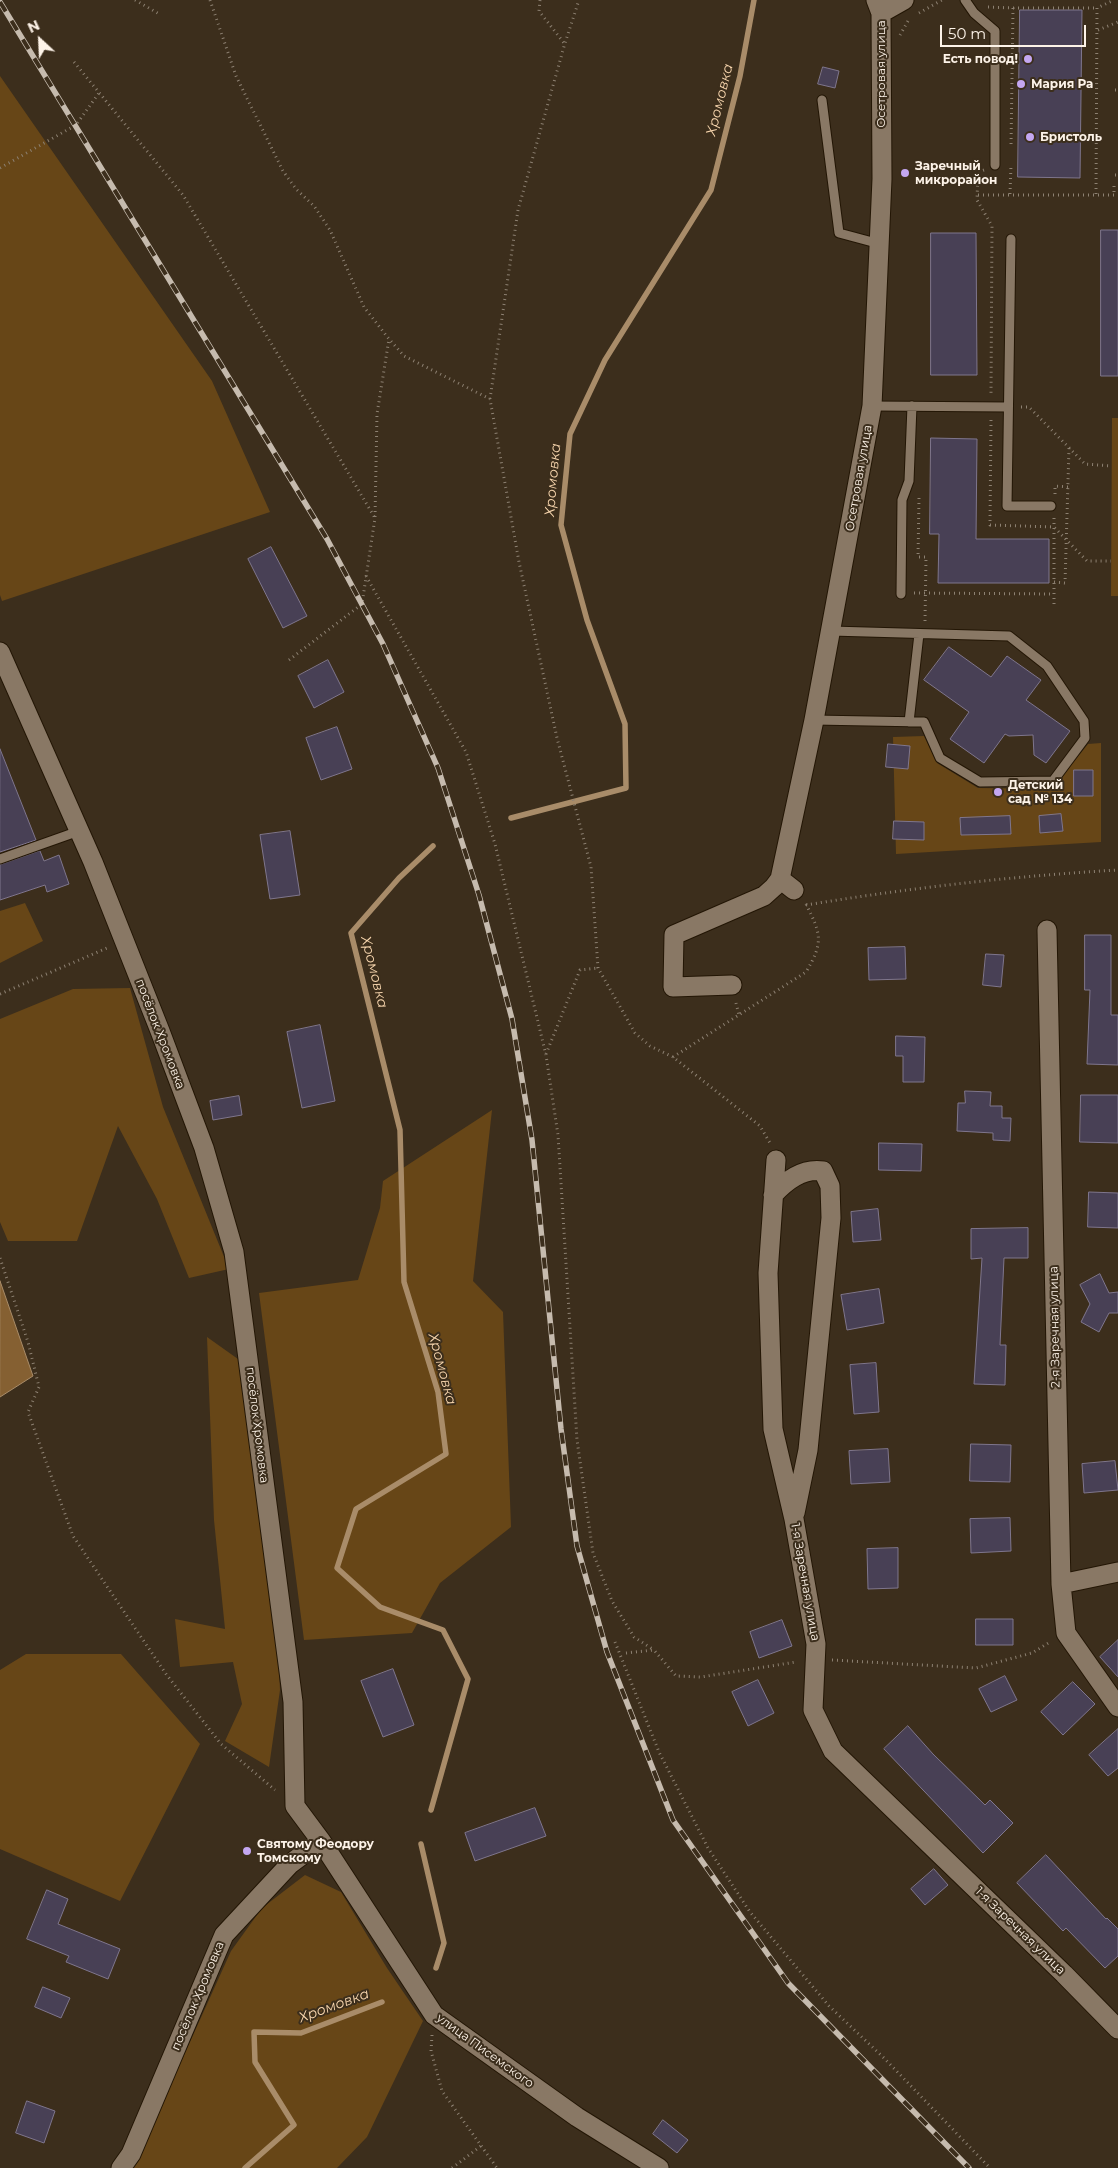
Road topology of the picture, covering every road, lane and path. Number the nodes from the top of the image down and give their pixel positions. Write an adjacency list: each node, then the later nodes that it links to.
1 (135, 0): 11 (path)
2 (210, 0): 26 (path)
3 (540, 0): 14 (path)
4 (579, 0): 14 (path)
5 (904, 0): 8 (street)
6 (965, 0): 18 (lane)
7 (1114, 0): 10 (path)
8 (878, 7): 25 (street, Осетровая улица)
9 (1013, 8): 10 (path)
10 (1097, 8): 13 (path)
11 (161, 15)
12 (1118, 22): 13 (path)
13 (1098, 30): 21 (path)
14 (564, 43): 27 (path)
15 (74, 62): 16 (path)
16 (99, 94): 19 (path); 36 (path)
17 (822, 100): 25 (lane)
18 (995, 165)
19 (0, 168)
20 (1114, 186): 23 (path)
21 (1096, 194): 22 (path); 23 (path)
22 (978, 195)
23 (1116, 195)
24 (1011, 239): 30 (lane)
25 (880, 244): 28 (street, Осетровая улица)
26 (388, 339): 27 (path); 36 (path)
27 (490, 399): 59 (path)
28 (872, 406): 29 (lane); 47 (street, Осетровая улица)
29 (912, 406): 30 (lane); 43 (lane)
30 (1008, 407): 31 (path); 35 (lane)
31 (1069, 448): 32 (path); 33 (path)
32 (1112, 466)
33 (1068, 487): 35 (path); 38 (path)
34 (919, 491): 42 (path)
35 (1053, 506): 37 (path)
36 (375, 518): 40 (path)
37 (1054, 527): 38 (path); 41 (path)
38 (1066, 539): 39 (path); 41 (path)
39 (1111, 561)
40 (366, 576): 49 (path); 62 (path)
41 (1054, 582): 44 (path)
42 (926, 593): 43 (path); 44 (path); 46 (path)
43 (901, 594)
44 (1054, 594): 45 (path)
45 (1054, 604)
46 (922, 630): 47 (lane); 51 (lane); 51 (lane)
47 (831, 631): 50 (street, Осетровая улица)
48 (0, 652): 52 (street, посёлок Хромовка)
49 (288, 660)
50 (814, 720): 51 (lane); 55 (street, Осетровая улица)
51 (909, 722)
52 (79, 831): 53 (lane); 58 (street, посёлок Хромовка)
53 (0, 859)
54 (1118, 870): 56 (path)
55 (787, 884): 56 (path); 60 (street)
56 (806, 905): 63 (path)
57 (1047, 930): 69 (street, 2-я Заречная улица)
58 (124, 941): 61 (path); 76 (street, посёлок Хромовка)
59 (598, 968): 62 (path); 63 (path)
60 (732, 985)
61 (0, 994)
62 (546, 1055): 72 (path)
63 (673, 1058): 64 (path)
64 (776, 1160): 65 (street, 1-я Заречная улица)
65 (773, 1195): 67 (street, 1-я Заречная улица); 67 (street)
66 (0, 1258): 76 (path)
67 (794, 1519): 74 (street, 1-я Заречная улица)
68 (1118, 1572): 69 (street)
69 (1061, 1584): 70 (street, 2-я Заречная улица)
70 (1066, 1633): 74 (path); 75 (street, 2-я Заречная улица)
71 (616, 1642): 85 (path)
72 (654, 1650): 73 (path); 74 (path)
73 (626, 1653)
74 (816, 1659): 79 (street, 1-я Заречная улица)
75 (1118, 1706)
76 (295, 1806): 77 (street)
77 (321, 1841): 78 (street, улица Писемского); 81 (street, посёлок Хромовка)
78 (434, 2015): 80 (path); 84 (street, улица Писемского)
79 (1118, 2029)
80 (481, 2146): 82 (path); 83 (path)
81 (121, 2168)
82 (452, 2168)
83 (497, 2168)
84 (659, 2168)
85 (990, 2168)

